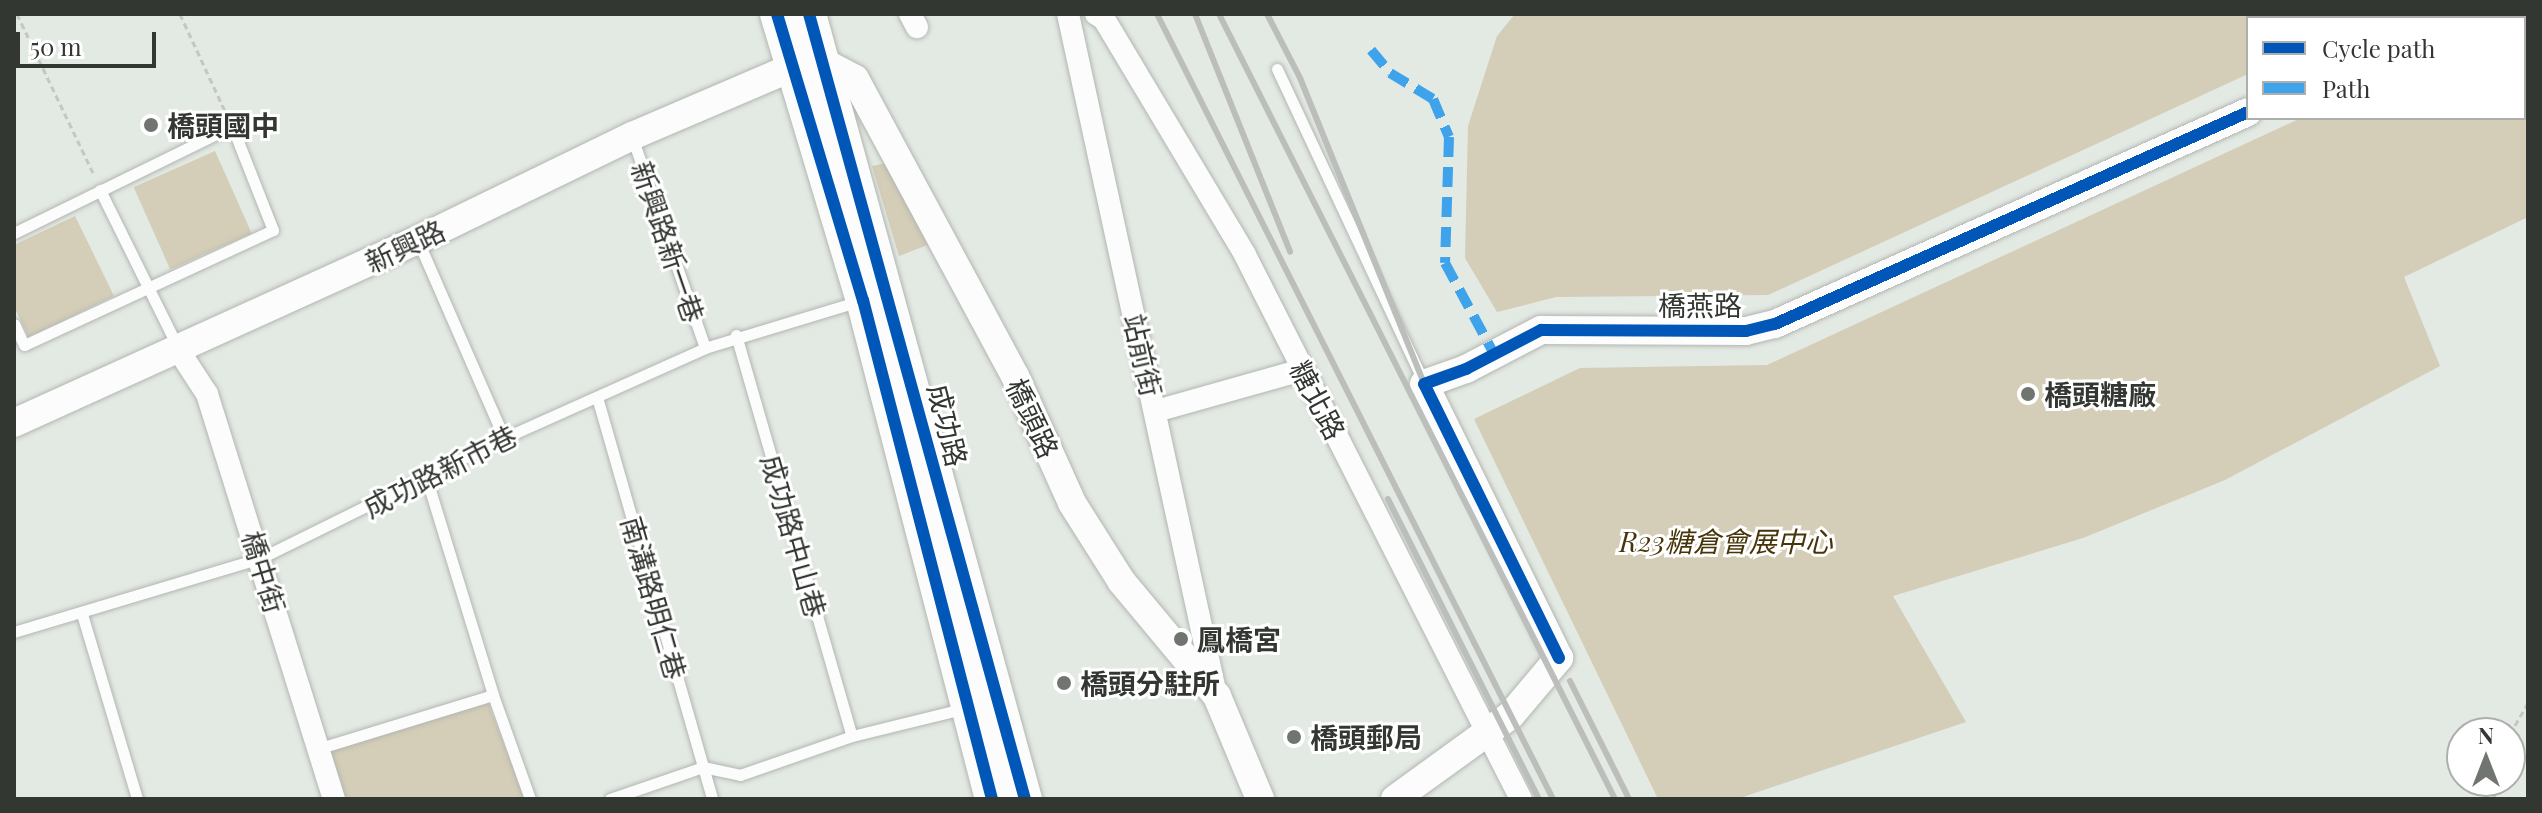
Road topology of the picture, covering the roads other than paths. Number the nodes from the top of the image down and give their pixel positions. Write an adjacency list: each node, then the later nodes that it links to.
1 (777, 14): 5 (main road)
2 (809, 14): 5 (main road)
3 (1068, 14): 21 (street, 站前街)
4 (1096, 14): 18 (street, 糖北路)
5 (810, 65): 8 (street, 新興路); 13 (main road, 成功路); 29 (street, 橋頭路); 41 (main road, 成功路)
6 (1277, 69): 19 (lane)
7 (2246, 113): 19 (street, 橋燕路)
8 (632, 136): 11 (street, 新興路); 16 (lane, 新興路新一巷)
9 (100, 190): 10 (lane); 12 (lane); 12 (lane)
10 (14, 233)
11 (418, 240): 17 (street, 新興路); 23 (lane)
12 (147, 288): 14 (lane); 17 (lane)
13 (863, 300): 15 (lane, 成功路新市巷); 30 (main road, 成功路)
14 (14, 324)
15 (736, 335): 16 (lane, 成功路新市巷); 32 (lane, 成功路中山巷)
16 (705, 348): 20 (lane, 成功路新市巷)
17 (179, 351): 22 (street, 新興路); 25 (street, 橋中街)
18 (1302, 370): 21 (street); 31 (street, 糖北路)
19 (1424, 384): 31 (street)
20 (597, 397): 23 (lane, 成功路新市巷); 34 (lane, 南溝路明仁巷)
21 (1156, 411): 29 (street, 站前街)
22 (14, 423)
23 (504, 438): 24 (lane, 成功路新市巷)
24 (427, 480): 25 (lane, 成功路新市巷); 28 (lane)
25 (261, 558): 26 (lane, 成功路新市巷); 33 (street, 橋中街)
26 (82, 614): 27 (lane, 成功路新市巷); 36 (lane)
27 (14, 632)
28 (493, 695): 33 (lane); 37 (lane)
29 (1217, 696): 42 (street, 橋頭路)
30 (968, 708): 32 (lane); 40 (main road, 成功路)
31 (1487, 732): 43 (street); 44 (street, 糖北路)
32 (852, 736): 34 (lane)
33 (317, 749): 35 (street, 橋中街)
34 (703, 767): 38 (lane); 39 (lane, 南溝路明仁巷)
35 (327, 797)
36 (137, 799)
37 (530, 799)
38 (610, 799)
39 (712, 799)
40 (992, 799)
41 (1025, 799)
42 (1260, 799)
43 (1395, 799)
44 (1521, 799)

